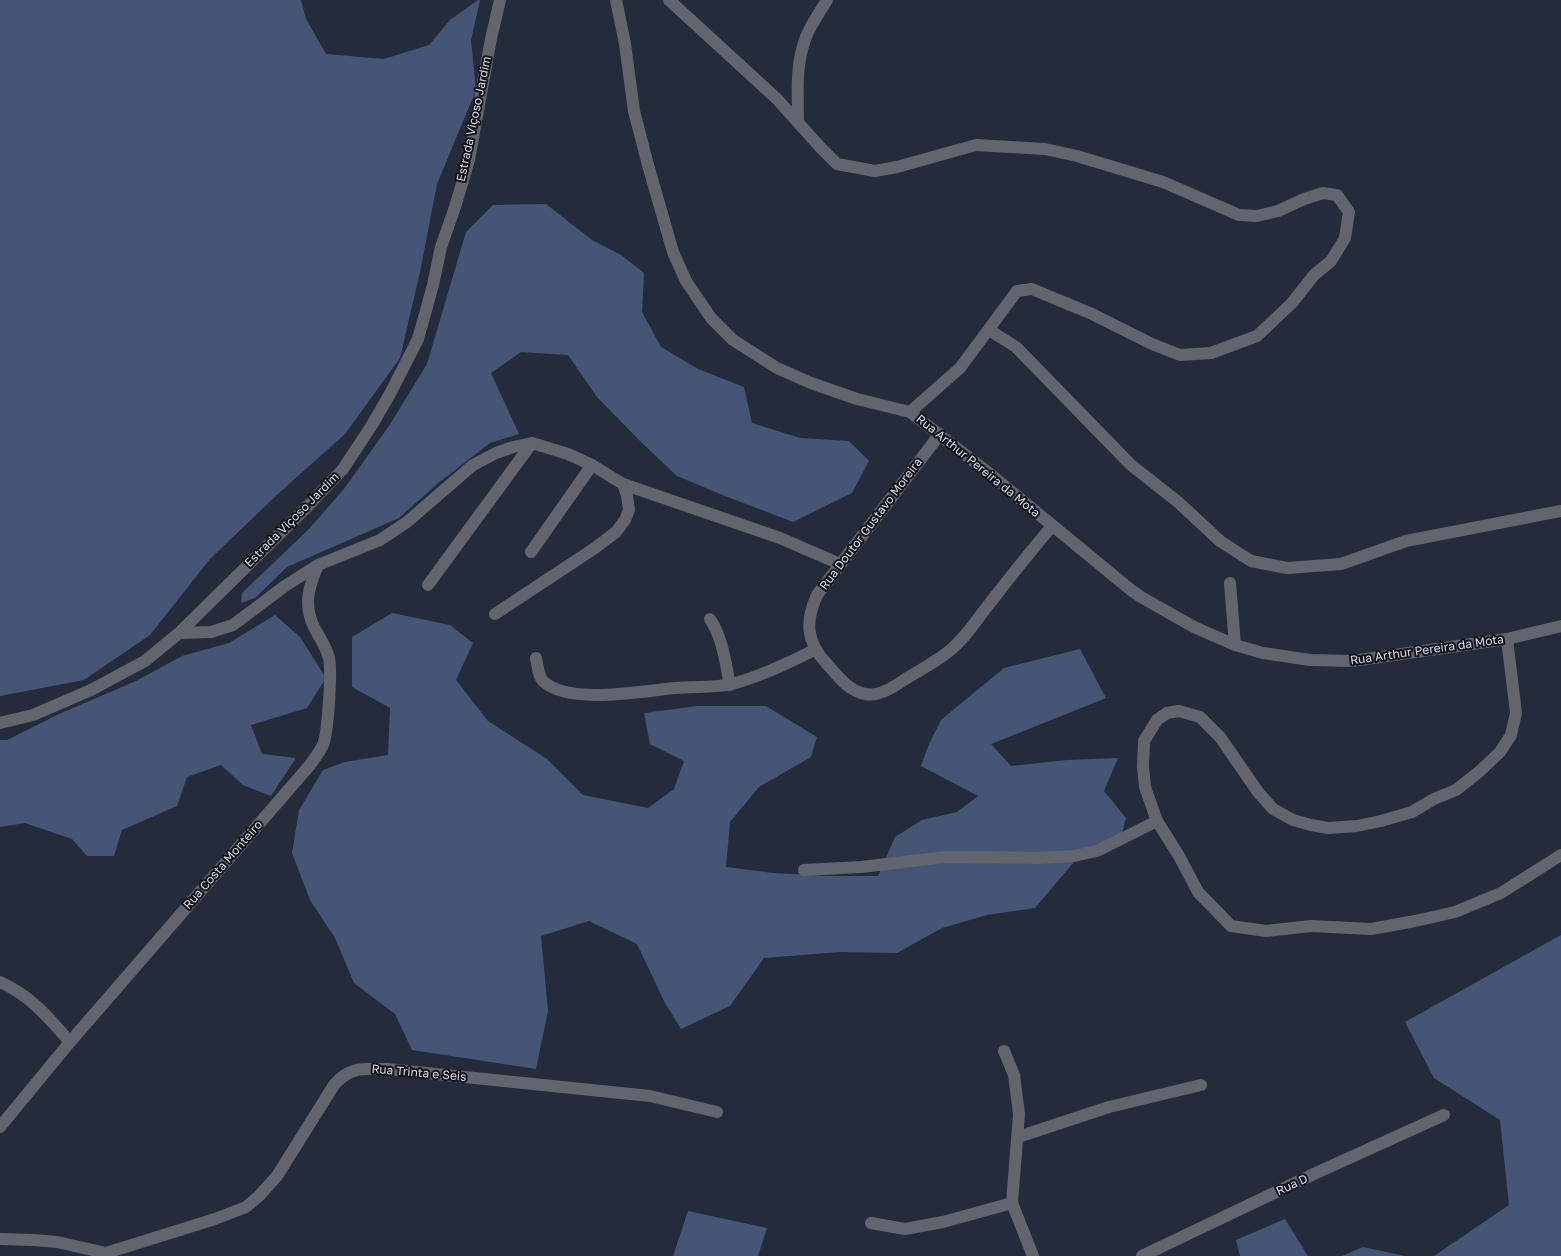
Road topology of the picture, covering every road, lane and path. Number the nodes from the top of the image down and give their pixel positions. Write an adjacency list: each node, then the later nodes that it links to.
1 (500, 0): 22 (street, Estrada Viçoso Jardim)
2 (616, 0): 7 (street, Rua Arthur Pereira da Mota)
3 (669, 0): 5 (street)
4 (827, 0): 5 (street)
5 (798, 122): 6 (street)
6 (989, 330): 7 (street); 12 (street)
7 (910, 412): 8 (street, Rua Arthur Pereira da Mota)
8 (940, 434): 13 (street, Rua Arthur Pereira da Mota); 15 (street, Rua Doutor Gustavo Moreira)
9 (532, 443): 10 (street); 16 (street); 18 (street)
10 (592, 465): 11 (street); 14 (street)
11 (623, 484): 15 (street); 19 (street)
12 (1561, 511)
13 (1052, 526): 24 (street, Rua Arthur Pereira da Mota); 25 (street, Rua Doutor Gustavo Moreira)
14 (531, 552)
15 (840, 564): 25 (street, Rua Doutor Gustavo Moreira)
16 (318, 565): 22 (street); 33 (street, Rua Costa Monteiro)
17 (1230, 583): 24 (street)
18 (428, 585)
19 (495, 614)
20 (710, 619): 27 (street)
21 (1561, 626): 23 (street, Rua Arthur Pereira da Mota)
22 (179, 634): 28 (street, Estrada Viçoso Jardim)
23 (1507, 638): 24 (street, Rua Arthur Pereira da Mota); 29 (street)
24 (1235, 645)
25 (816, 649): 27 (street)
26 (536, 658): 27 (street)
27 (730, 684)
28 (0, 723)
29 (1157, 821): 30 (street); 31 (street)
30 (1561, 855)
31 (804, 870)
32 (0, 982): 33 (street)
33 (70, 1042): 38 (street, Rua Costa Monteiro)
34 (1004, 1051): 39 (street)
35 (1200, 1085): 39 (street)
36 (716, 1112): 43 (street, Rua Trinta e Seis)
37 (1444, 1115): 45 (street, Rua D)
38 (0, 1127)
39 (1018, 1137): 40 (street)
40 (1012, 1203): 41 (street); 44 (street)
41 (871, 1223)
42 (0, 1239): 43 (street)
43 (107, 1255)
44 (1034, 1256)
45 (1142, 1256)

